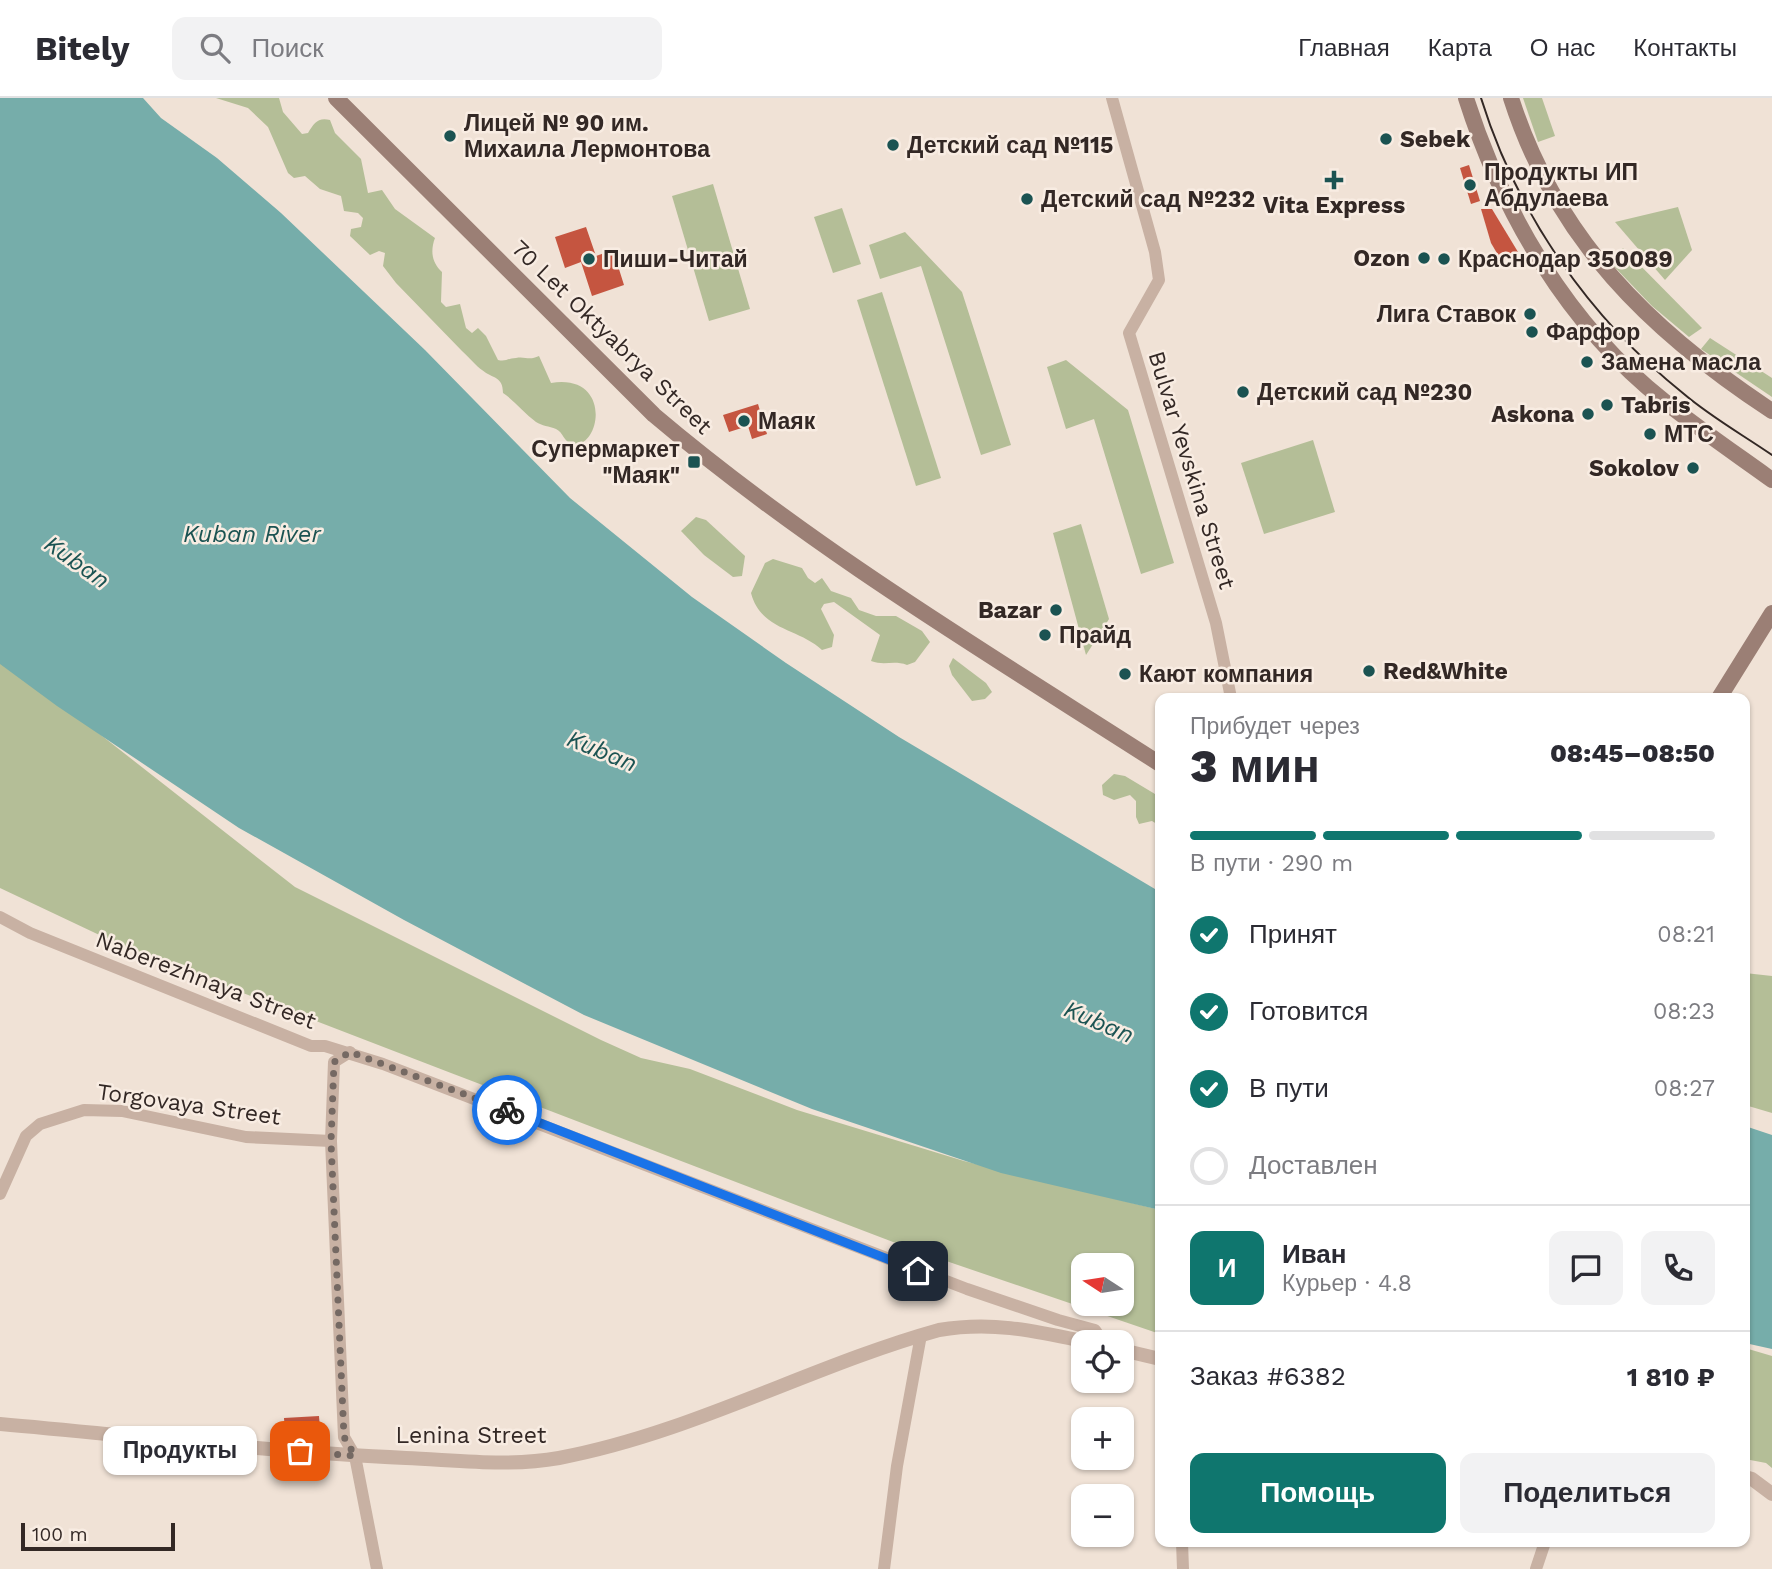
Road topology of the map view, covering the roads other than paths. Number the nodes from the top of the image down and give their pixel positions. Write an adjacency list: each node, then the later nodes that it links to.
1 (336, 98): 10 (main road, 70 Let Oktyabrya Street)
2 (1112, 98): 8 (street, Bulvar Yevskina Street)
3 (1465, 98): 6 (main road)
4 (1511, 98): 5 (main road)
5 (1772, 411)
6 (1772, 480)
7 (1772, 613): 9 (main road)
8 (1230, 693)
9 (1721, 693)
10 (1155, 761)
11 (0, 917): 12 (street, Naberezhnaya Street)
12 (311, 1046): 13 (street, Naberezhnaya Street); 14 (street)
13 (350, 1052): 14 (street); 17 (street, Naberezhnaya Street)
14 (334, 1062): 15 (street)
15 (331, 1142): 16 (street, Torgovaya Street); 23 (street)
16 (0, 1194)
17 (1095, 1330)
18 (920, 1335): 19 (street, Lenina Street); 23 (street, Lenina Street); 29 (street)
19 (1071, 1338)
20 (1134, 1353): 21 (street)
21 (1155, 1358)
22 (0, 1424): 23 (street, Lenina Street)
23 (355, 1456): 28 (street)
24 (1750, 1478): 25 (street)
25 (1772, 1494)
26 (1182, 1547): 30 (street)
27 (1543, 1547): 31 (street)
28 (377, 1569)
29 (884, 1569)
30 (1183, 1569)
31 (1536, 1569)

